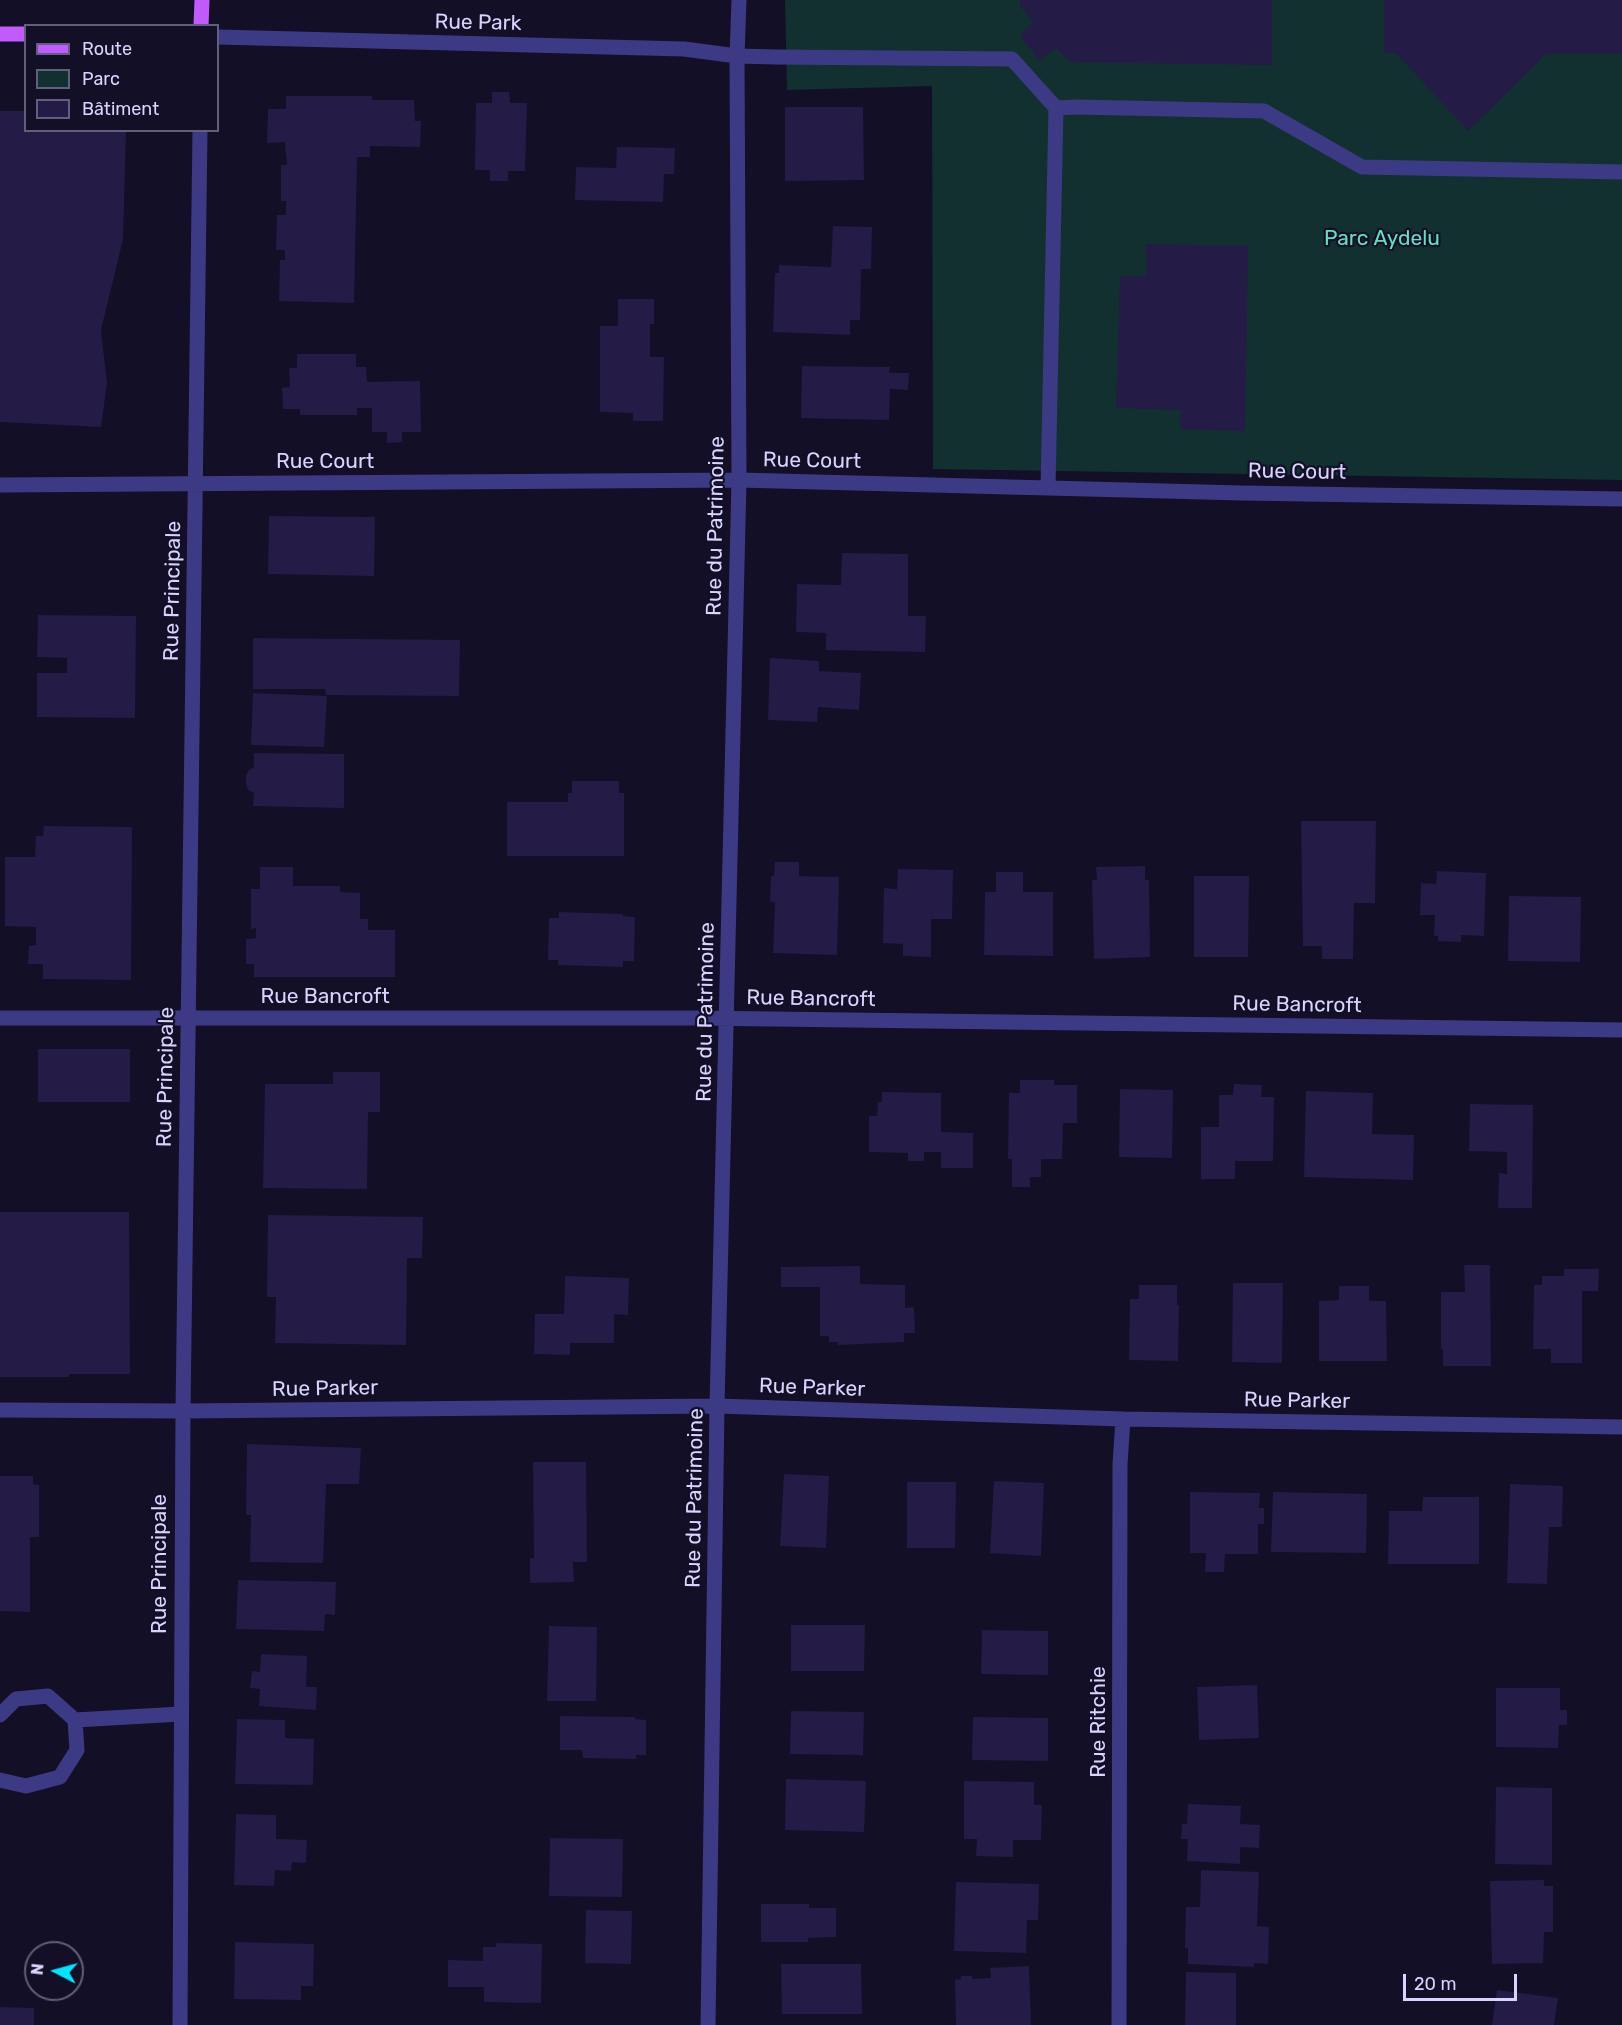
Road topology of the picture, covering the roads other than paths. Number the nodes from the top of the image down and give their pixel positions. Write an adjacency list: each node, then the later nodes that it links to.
1 (202, 0): 3 (main road)
2 (739, 0): 7 (street, Rue du Patrimoine)
3 (201, 24)
4 (0, 34): 5 (main road)
5 (24, 34)
6 (219, 37): 7 (street, Rue Park)
7 (737, 56): 8 (street, Rue Park); 11 (street, Rue du Patrimoine)
8 (1056, 108): 10 (street); 14 (street)
9 (200, 132): 12 (street, Rue Principale)
10 (1622, 172)
11 (739, 480): 12 (street, Rue Court); 14 (street, Rue Court); 18 (street, Rue du Patrimoine)
12 (195, 483): 13 (street, Rue Court); 17 (street, Rue Principale)
13 (0, 484)
14 (1048, 488): 15 (street, Rue Court)
15 (1622, 499)
16 (0, 1018): 17 (street, Rue Bancroft)
17 (188, 1018): 18 (street, Rue Bancroft); 22 (street, Rue Principale)
18 (727, 1019): 19 (street, Rue Bancroft); 20 (street, Rue du Patrimoine)
19 (1622, 1030)
20 (717, 1406): 22 (street, Rue Parker); 23 (street, Rue Parker); 30 (street, Rue du Patrimoine)
21 (0, 1410): 22 (street, Rue Parker)
22 (183, 1412): 25 (street, Rue Principale)
23 (1123, 1419): 24 (street, Rue Parker); 31 (street, Rue Ritchie)
24 (1622, 1427)
25 (181, 1713): 27 (street); 29 (street, Rue Principale)
26 (0, 1715): 27 (street)
27 (75, 1720): 28 (street)
28 (0, 1780)
29 (180, 2025)
30 (708, 2025)
31 (1119, 2025)

